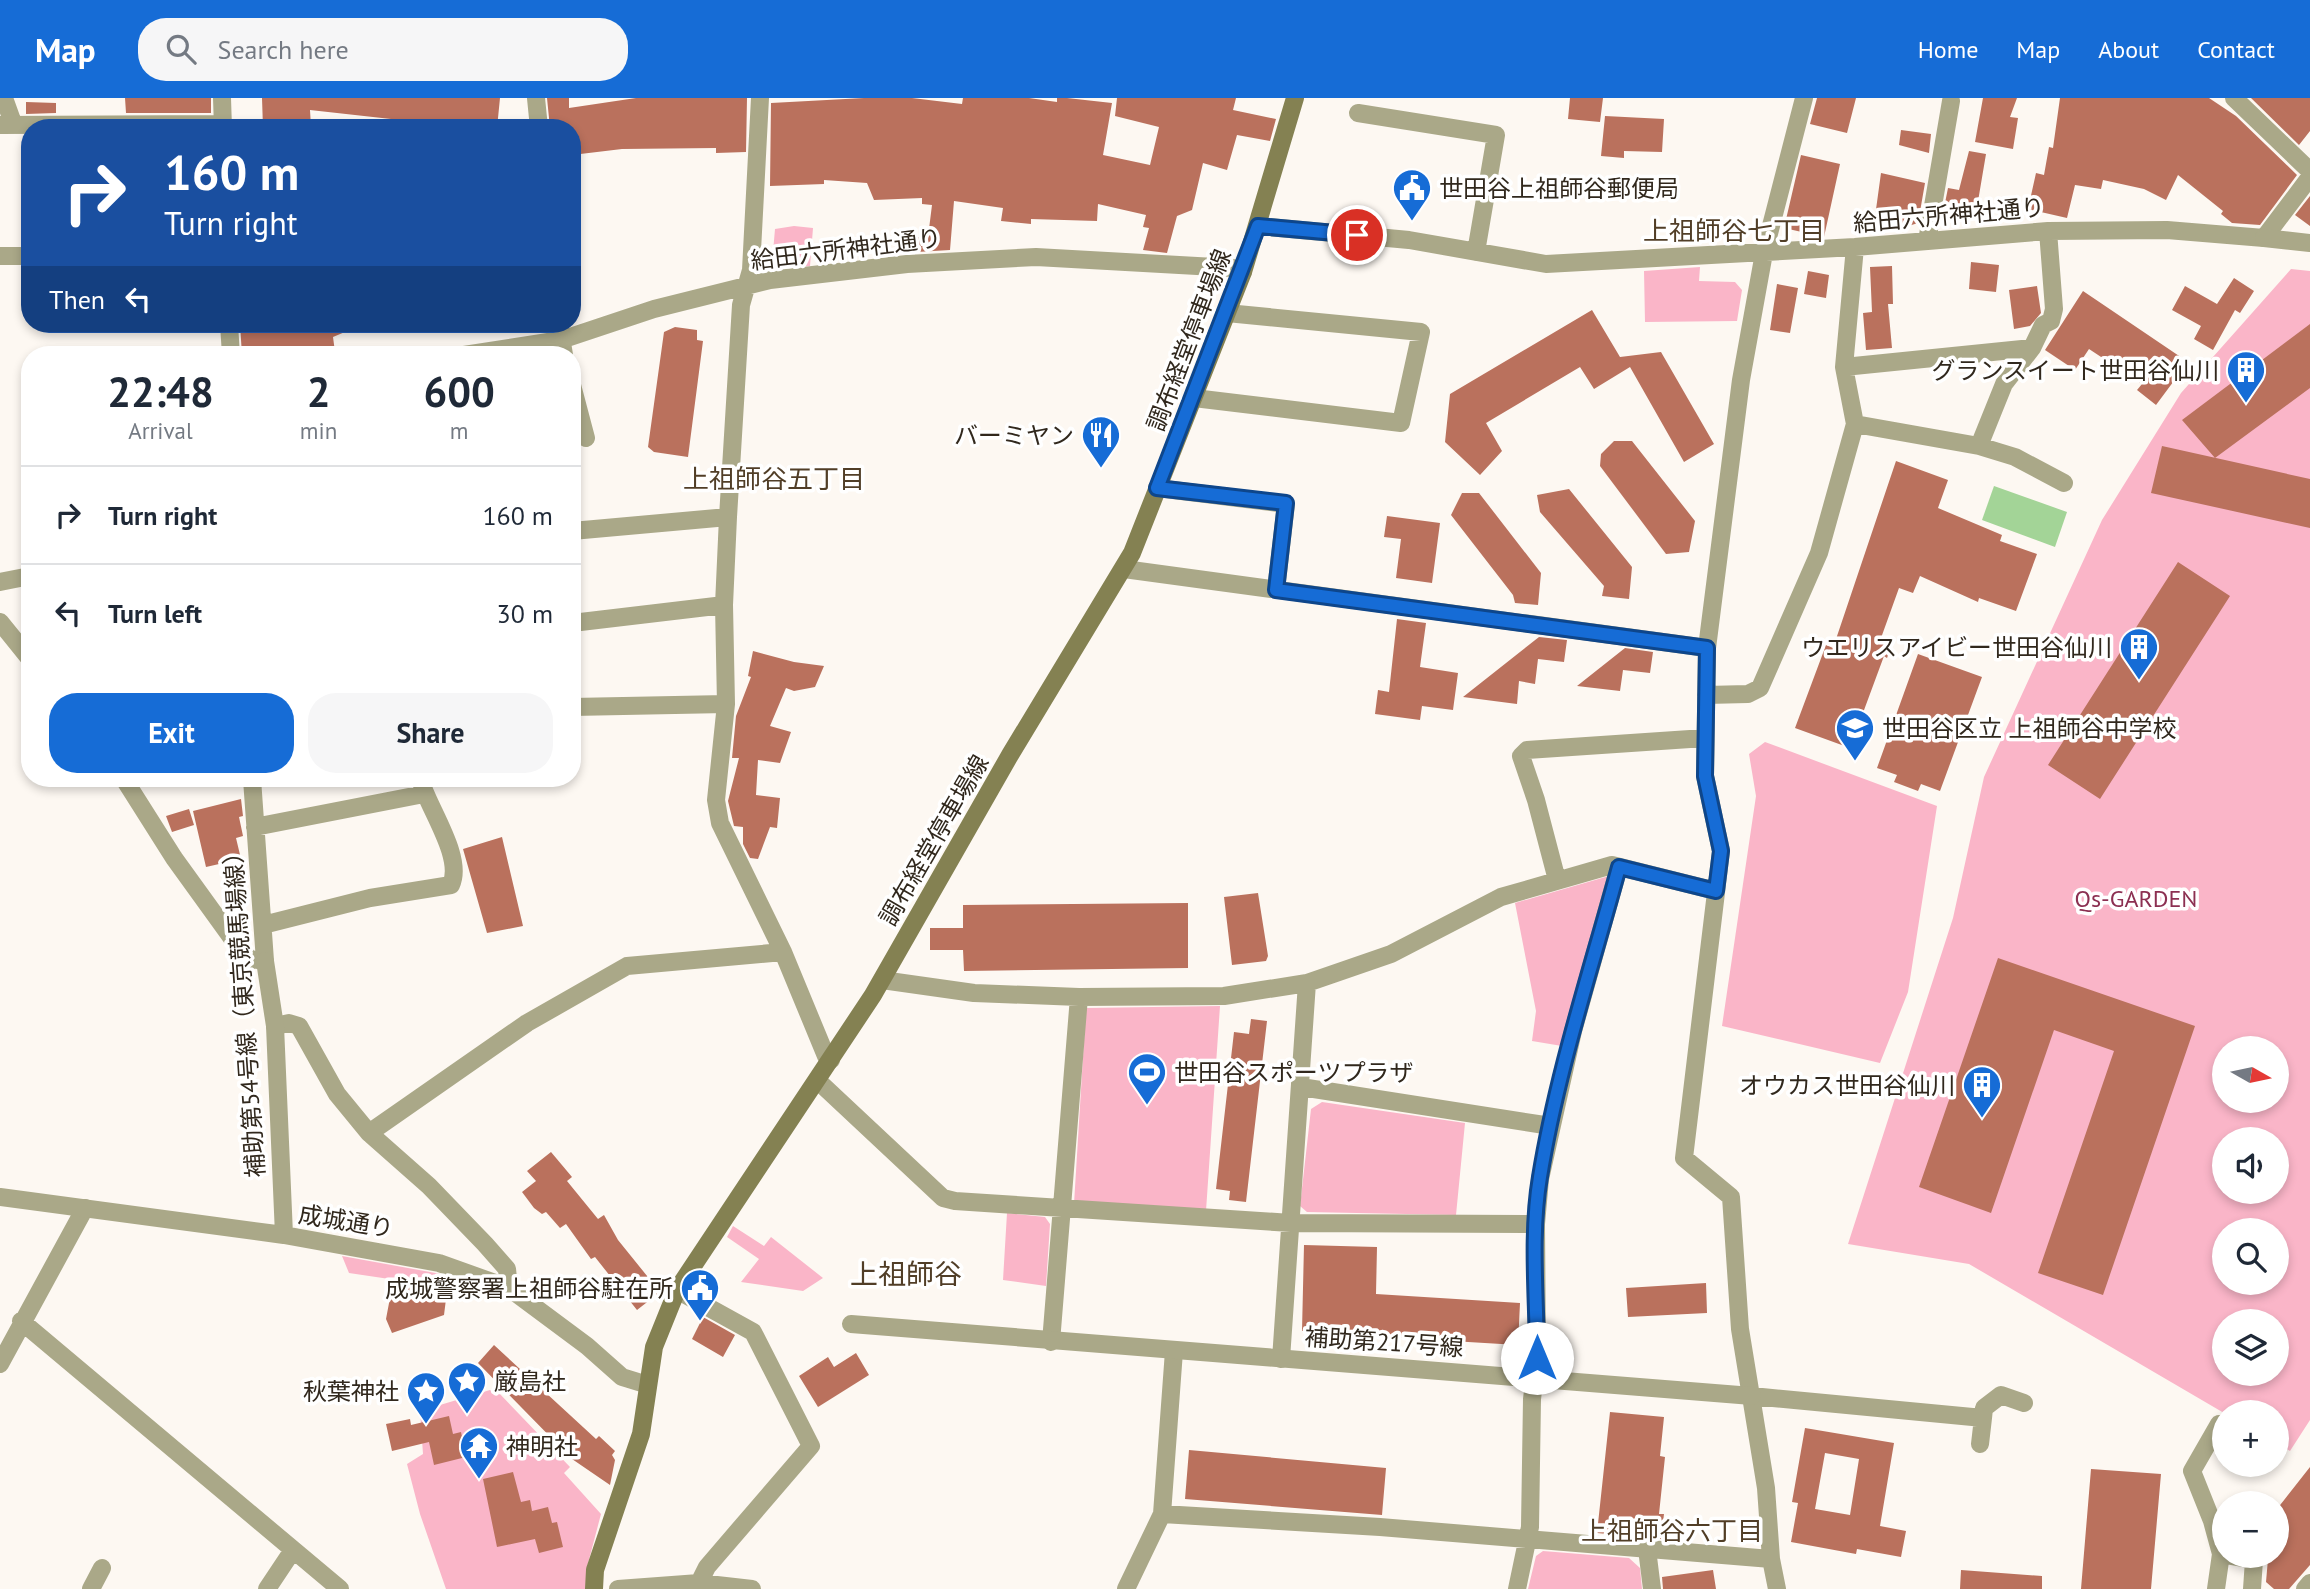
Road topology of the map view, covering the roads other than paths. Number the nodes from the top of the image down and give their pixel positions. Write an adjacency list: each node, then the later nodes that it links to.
1 (4, 98): 12 (street)
2 (222, 98): 10 (street)
3 (536, 98): 11 (street)
4 (760, 98): 26 (street)
5 (1295, 98): 15 (main road, 調布経堂停車場線)
6 (1804, 98): 22 (street)
7 (2234, 98): 13 (street)
8 (1951, 101): 18 (street)
9 (1358, 113): 21 (street)
10 (223, 119)
11 (538, 119)
12 (6, 124)
13 (2310, 172)
14 (2310, 177): 17 (street)
15 (1258, 226): 21 (street, 給田六所神社通り); 25 (main road, 調布経堂停車場線)
16 (2048, 231): 17 (street, 給田六所神社通り); 18 (street, 給田六所神社通り); 30 (street)
17 (2264, 238): 19 (street, 給田六所神社通り)
18 (1927, 241): 20 (street, 給田六所神社通り)
19 (2310, 243)
20 (1855, 247): 22 (street, 給田六所神社通り); 31 (street)
21 (1476, 252): 22 (street, 給田六所神社通り)
22 (1763, 253): 49 (street)
23 (0, 256): 24 (street)
24 (21, 256)
25 (1243, 272): 26 (street, 給田六所神社通り); 27 (main road, 調布経堂停車場線)
26 (747, 285): 28 (street, 給田六所神社通り); 39 (street)
27 (1227, 313): 32 (main road, 調布経堂停車場線); 32 (street)
28 (561, 340): 29 (street, 給田六所神社通り)
29 (522, 346)
30 (2032, 348): 31 (street); 36 (street)
31 (1844, 367): 34 (street)
32 (1194, 398): 38 (main road, 調布経堂停車場線)
33 (581, 420): 35 (street)
34 (1854, 424): 36 (street); 50 (street)
35 (586, 439)
36 (1979, 446): 37 (street)
37 (2064, 483)
38 (1157, 488): 41 (main road, 調布経堂停車場線); 44 (street)
39 (728, 517): 40 (street); 45 (street)
40 (581, 530)
41 (1124, 569): 44 (street); 65 (main road, 調布経堂停車場線)
42 (21, 578): 43 (street)
43 (0, 582)
44 (1276, 590): 49 (street)
45 (724, 605): 47 (street); 51 (street)
46 (0, 622): 48 (street)
47 (581, 622)
48 (21, 648)
49 (1707, 648): 50 (street)
50 (1706, 695): 53 (street)
51 (726, 704): 52 (street); 63 (street)
52 (581, 707)
53 (1705, 738): 60 (street); 61 (street)
54 (129, 787): 64 (street)
55 (252, 787): 58 (street, 補助第54号線（東京競馬場線）)
56 (418, 787): 58 (street)
57 (422, 787): 62 (street)
58 (255, 827): 62 (street, 補助第54号線（東京競馬場線）)
59 (1619, 867): 60 (street); 61 (street); 72 (street)
60 (1557, 880): 66 (street)
61 (1716, 891): 90 (street)
62 (263, 925): 64 (street, 補助第54号線（東京競馬場線）)
63 (783, 952): 69 (street); 73 (street)
64 (265, 961): 68 (street, 補助第54号線（東京競馬場線）)
65 (882, 980): 67 (street); 69 (main road, 調布経堂停車場線)
66 (1307, 983): 67 (street); 71 (street)
67 (1079, 997): 76 (street)
68 (275, 1026): 73 (street); 79 (street, 補助第54号線（東京競馬場線）)
69 (831, 1060): 70 (main road, 調布経堂停車場線)
70 (818, 1081): 76 (street); 81 (main road, 調布経堂停車場線)
71 (1301, 1087): 72 (street); 77 (street)
72 (1551, 1126): 78 (street)
73 (369, 1133): 80 (street)
74 (0, 1197): 75 (street, 成城通り)
75 (85, 1208): 79 (street, 成城通り); 82 (street)
76 (1063, 1210): 77 (street); 84 (street)
77 (1291, 1223): 78 (street); 86 (street)
78 (1536, 1224): 88 (street)
79 (284, 1235): 80 (street, 成城通り)
80 (509, 1287): 89 (street, 成城通り)
81 (677, 1290): 89 (main road, 調布経堂停車場線); 104 (street)
82 (21, 1321): 87 (street); 99 (street)
83 (850, 1324): 84 (street, 補助第217号線)
84 (1051, 1342): 85 (street, 補助第217号線)
85 (1174, 1352): 86 (street, 補助第217号線); 95 (street)
86 (1281, 1359): 88 (street, 補助第217号線)
87 (0, 1364)
88 (1534, 1378): 90 (street, 補助第217号線); 97 (street)
89 (648, 1385): 109 (main road, 調布経堂停車場線)
90 (1752, 1396): 92 (street, 補助第217号線); 100 (street)
91 (2024, 1404): 92 (street)
92 (1983, 1418): 94 (street)
93 (2212, 1436): 96 (street)
94 (1980, 1444)
95 (1162, 1514): 97 (street); 112 (street)
96 (2212, 1521)
97 (1528, 1539): 98 (street); 113 (street)
98 (1647, 1549): 100 (street); 114 (street)
99 (293, 1550): 107 (street); 108 (street)
100 (1771, 1559): 115 (street)
101 (102, 1568): 106 (street)
102 (2222, 1568): 116 (street)
103 (2253, 1568): 117 (street)
104 (699, 1583): 110 (street); 111 (street)
105 (2310, 1583): 118 (street)
106 (91, 1589)
107 (267, 1589)
108 (340, 1589)
109 (594, 1589)
110 (618, 1589)
111 (752, 1589)
112 (1126, 1589)
113 (1517, 1589)
114 (1652, 1589)
115 (1777, 1589)
116 (2216, 1589)
117 (2252, 1589)
118 (2305, 1589)

